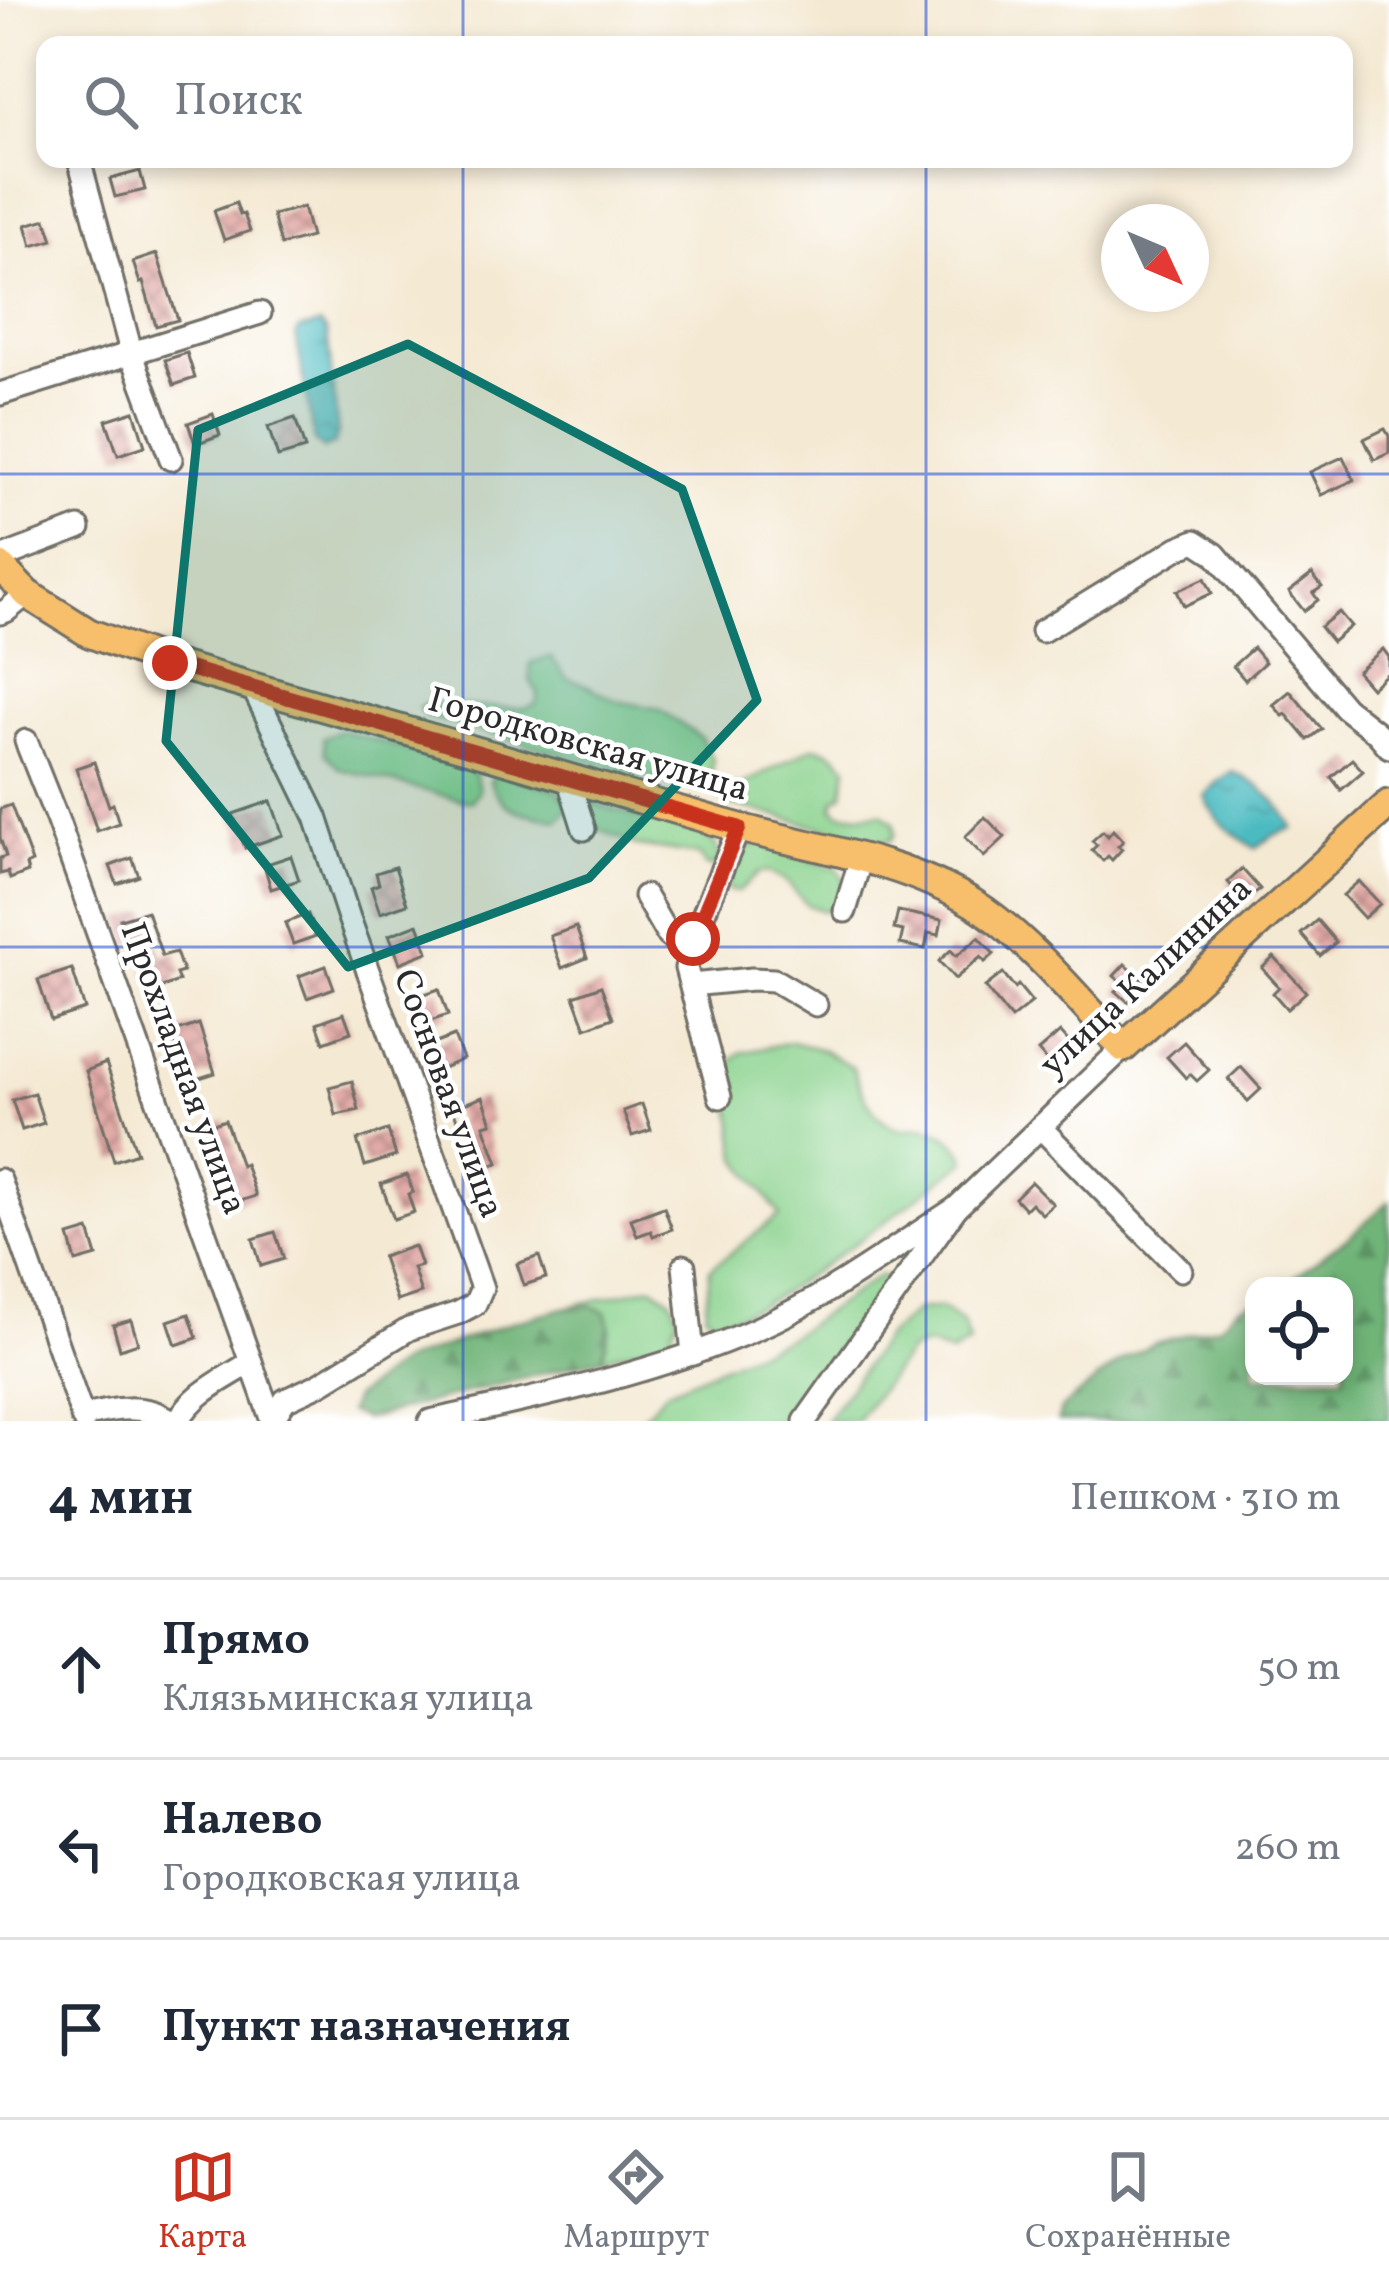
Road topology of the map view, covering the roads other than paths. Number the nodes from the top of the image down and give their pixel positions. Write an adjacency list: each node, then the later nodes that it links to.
1 (81, 168): 3 (street)
2 (260, 313): 3 (street)
3 (132, 355): 4 (street); 5 (street)
4 (0, 394)
5 (171, 460)
6 (80, 528): 7 (street)
7 (0, 562): 8 (main road, Городковская улица)
8 (27, 594): 9 (street); 11 (main road, Городковская улица)
9 (0, 613)
10 (1042, 631): 13 (street)
11 (252, 686): 14 (main road, Городковская улица); 37 (street, Сосновая улица)
12 (26, 741): 34 (street, Прохладная улица)
13 (1389, 747)
14 (568, 778): 16 (main road, Городковская улица); 17 (street)
15 (1389, 804): 24 (main road, улица Калинина)
16 (739, 828): 18 (main road, Городковская улица); 21 (street)
17 (584, 829)
18 (861, 858): 20 (street); 24 (main road, Городковская улица)
19 (645, 896): 21 (street)
20 (845, 911)
21 (691, 950): 22 (street)
22 (691, 985): 23 (street); 25 (street)
23 (816, 1004)
24 (1123, 1048): 26 (street, улица Калинина)
25 (720, 1097)
26 (1040, 1127): 28 (street, улица Калинина); 32 (street)
27 (0, 1180): 35 (street)
28 (956, 1208): 29 (street); 31 (street)
29 (883, 1255): 31 (street); 33 (street)
30 (684, 1267): 33 (street)
31 (913, 1270): 39 (street)
32 (1181, 1270)
33 (693, 1354): 38 (street)
34 (251, 1362): 36 (street); 37 (street, Прохладная улица)
35 (83, 1419): 36 (street)
36 (175, 1421)
37 (272, 1421)
38 (430, 1421)
39 (805, 1421)

